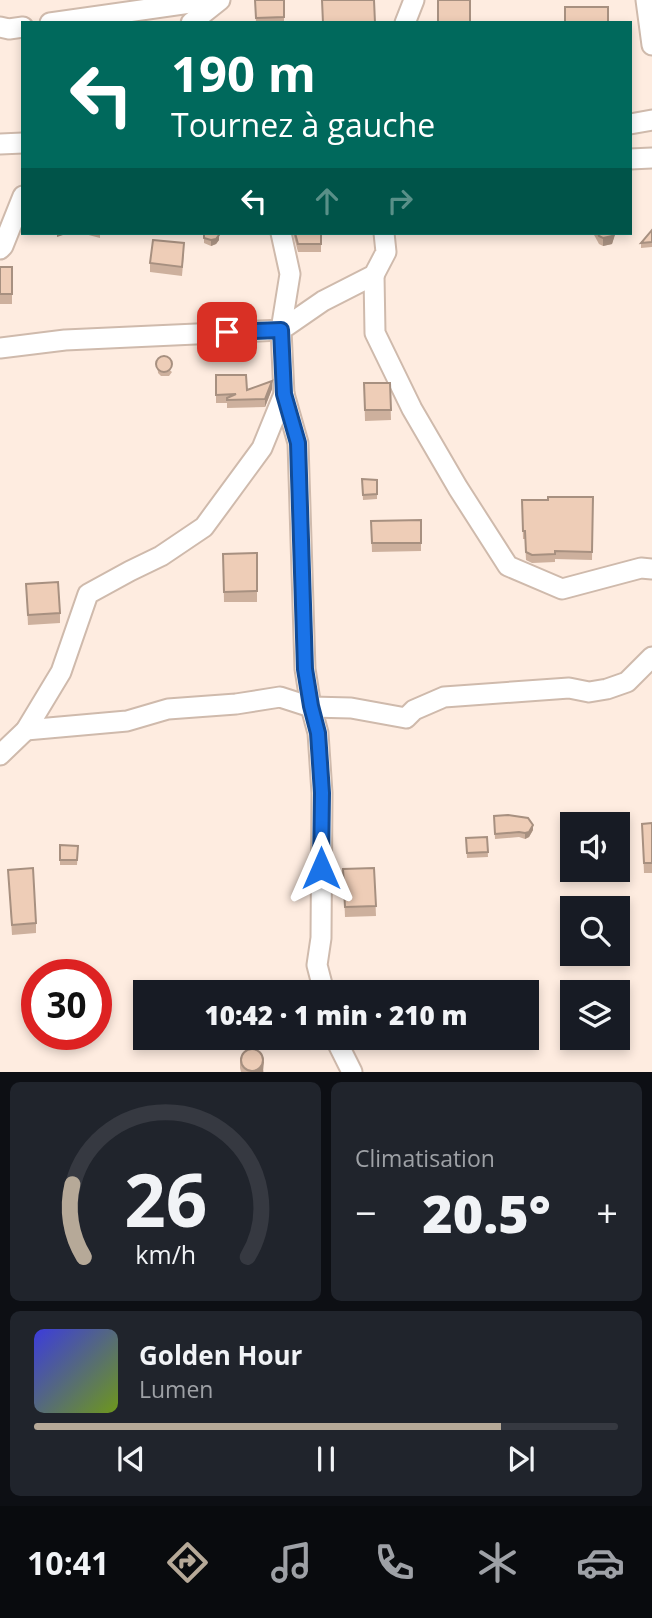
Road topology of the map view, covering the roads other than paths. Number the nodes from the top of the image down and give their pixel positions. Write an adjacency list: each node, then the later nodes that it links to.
1 (211, 0): 5 (street)
2 (220, 0): 7 (street)
3 (414, 0): 8 (street)
4 (646, 0): 9 (street)
5 (138, 11): 6 (street)
6 (65, 21)
7 (194, 21)
8 (406, 21)
9 (652, 45)
10 (652, 120): 11 (street)
11 (632, 124)
12 (21, 143): 13 (street)
13 (0, 144)
14 (652, 158): 15 (street)
15 (632, 159)
16 (21, 201): 19 (street)
17 (281, 235): 21 (street)
18 (384, 235): 20 (street)
19 (0, 249)
20 (374, 275): 21 (street); 24 (street)
21 (281, 330): 22 (street); 23 (street)
22 (0, 348)
23 (284, 394): 26 (street); 27 (street)
24 (652, 569)
25 (652, 657): 26 (street)
26 (311, 706): 27 (street); 29 (street)
27 (26, 730): 28 (street)
28 (0, 755)
29 (321, 980)
30 (341, 1050): 31 (street)
31 (352, 1072)

